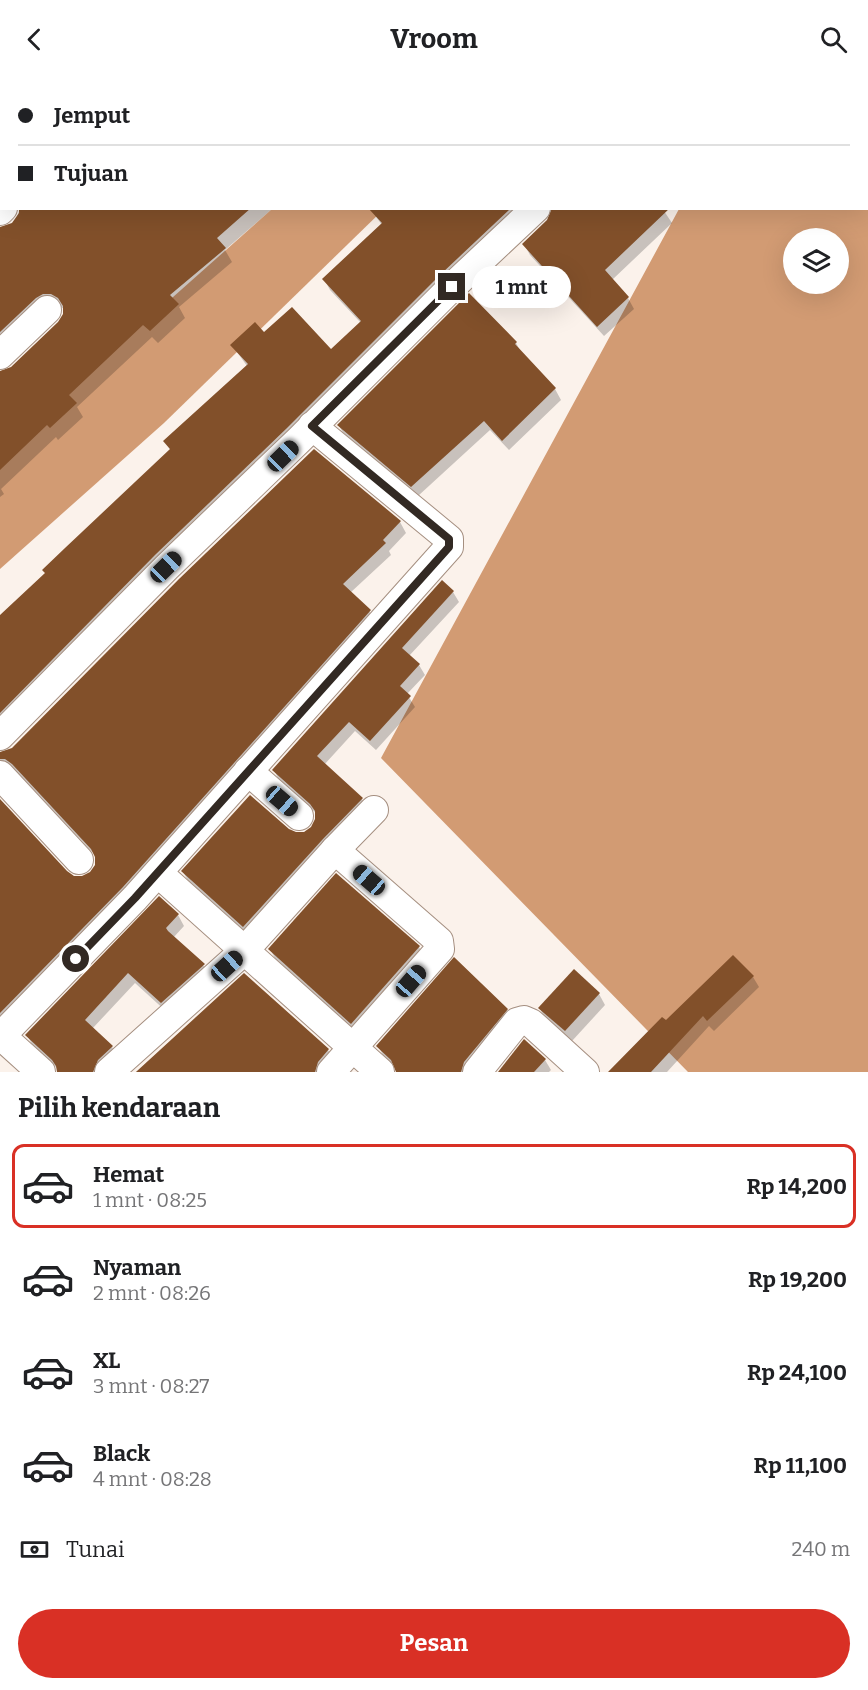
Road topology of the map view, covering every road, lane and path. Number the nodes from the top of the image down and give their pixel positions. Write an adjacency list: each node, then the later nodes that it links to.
1 (534, 210): 4 (street)
2 (47, 310): 3 (street)
3 (0, 355)
4 (312, 426): 5 (street); 6 (street)
5 (0, 736)
6 (248, 771): 9 (street); 12 (street)
7 (0, 775): 11 (street)
8 (374, 810): 10 (street)
9 (299, 816)
10 (335, 850): 13 (street); 15 (street)
11 (79, 860)
12 (158, 873): 13 (street); 14 (street)
13 (244, 951): 15 (street); 17 (street)
14 (0, 1036): 16 (street)
15 (353, 1047): 18 (street); 19 (street)
16 (41, 1072)
17 (109, 1072)
18 (331, 1072)
19 (380, 1072)
20 (477, 1072): 21 (street)
21 (585, 1072)

